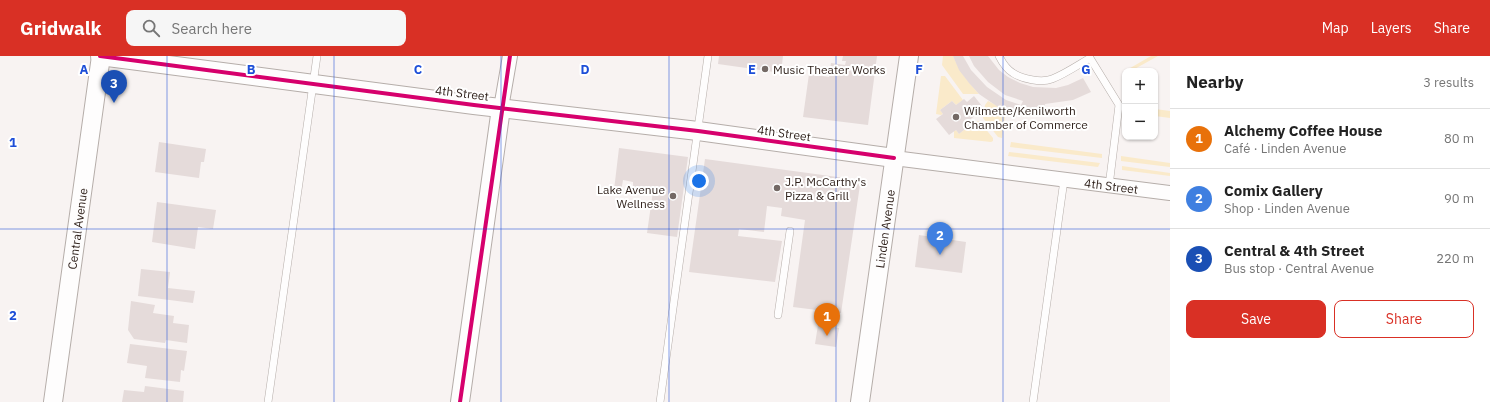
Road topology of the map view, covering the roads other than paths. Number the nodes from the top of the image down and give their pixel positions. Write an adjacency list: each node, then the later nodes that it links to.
1 (101, 56): 7 (street, 4th Street); 16 (street, Central Avenue)
2 (317, 56): 7 (lane)
3 (510, 56): 8 (street)
4 (708, 56): 9 (lane)
5 (909, 56): 10 (street, Linden Avenue)
6 (999, 56): 12 (lane)
7 (313, 84): 8 (street, 4th Street); 17 (lane)
8 (501, 108): 9 (street, 4th Street); 18 (street)
9 (698, 131): 10 (street, 4th Street); 19 (lane)
10 (894, 158): 11 (street, 4th Street); 20 (street, Linden Avenue)
11 (1064, 180): 12 (street, 4th Street); 21 (lane)
12 (1109, 186): 13 (street, 4th Street)
13 (1170, 193)
14 (790, 231): 15 (lane)
15 (778, 315)
16 (53, 402)
17 (268, 402)
18 (460, 402)
19 (660, 402)
20 (860, 402)
21 (1033, 402)

